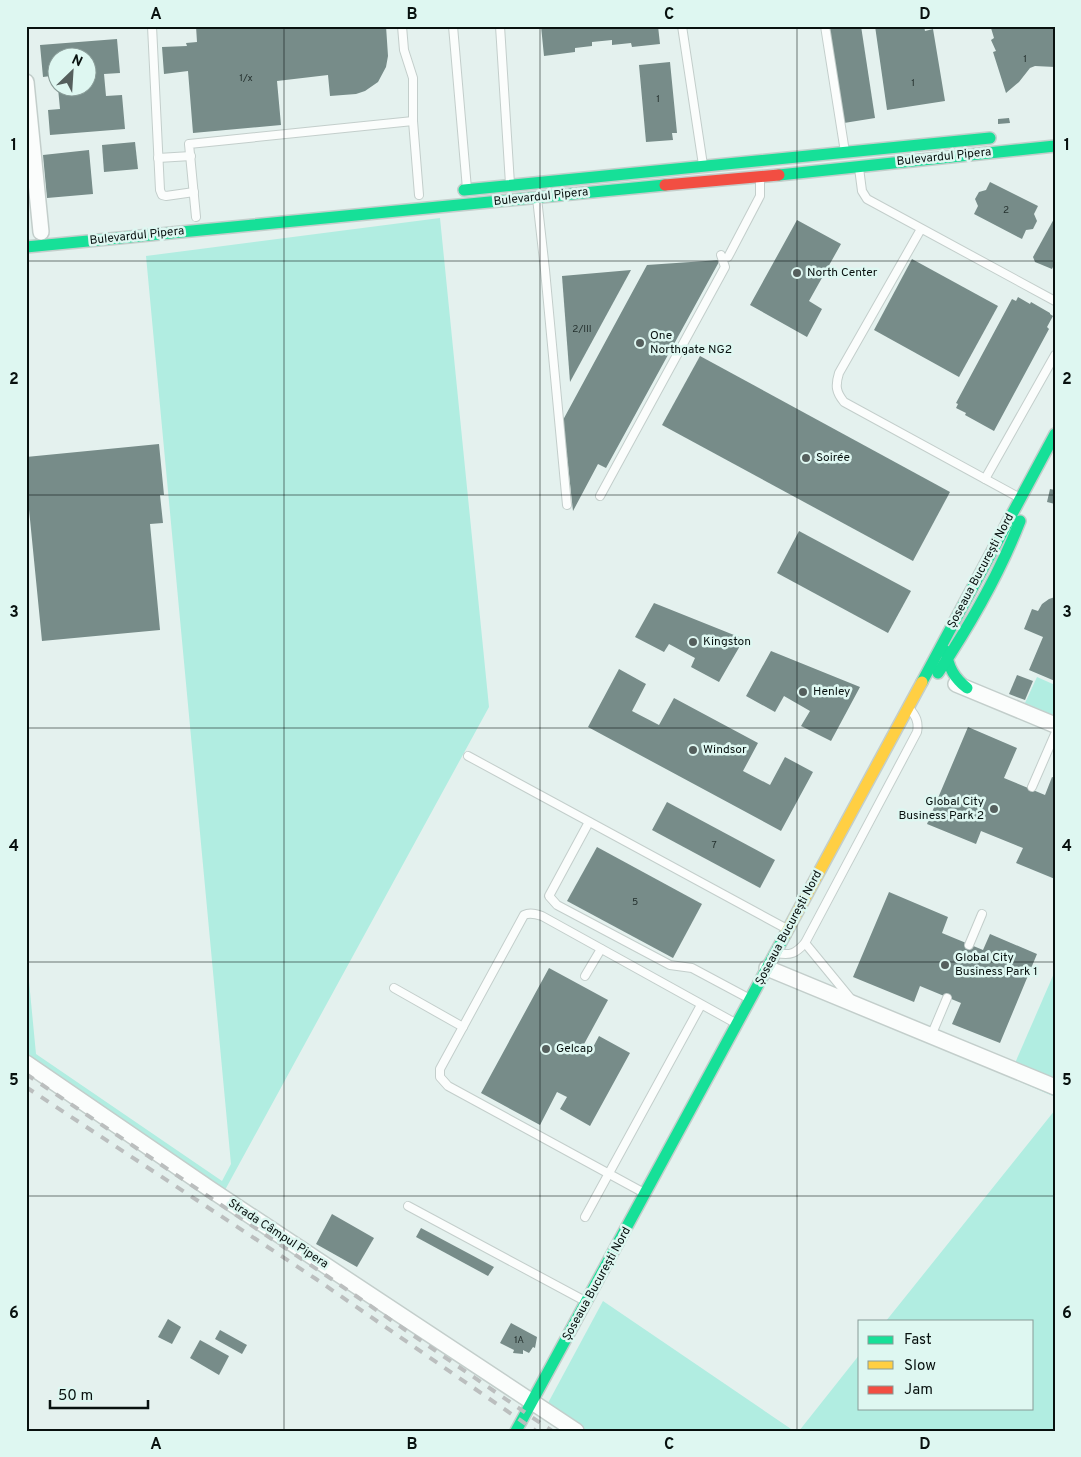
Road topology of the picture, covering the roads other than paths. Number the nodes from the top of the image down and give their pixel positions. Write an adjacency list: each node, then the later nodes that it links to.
1 (152, 26): 13 (lane)
2 (402, 26): 8 (lane)
3 (453, 26): 18 (lane)
4 (500, 26): 17 (lane)
5 (682, 26): 14 (lane)
6 (825, 26): 11 (lane)
7 (26, 82): 25 (street)
8 (413, 121): 12 (lane); 21 (lane)
9 (1001, 137): 11 (main road, Bulevardul Pipera)
10 (1055, 146): 15 (main road, Bulevardul Pipera)
11 (845, 152): 14 (main road, Bulevardul Pipera)
12 (190, 156): 13 (lane); 19 (lane)
13 (158, 158): 19 (lane)
14 (703, 166): 17 (main road, Bulevardul Pipera)
15 (859, 166): 16 (main road, Bulevardul Pipera); 24 (lane)
16 (760, 177): 22 (main road, Bulevardul Pipera); 31 (lane)
17 (510, 186): 18 (main road, Bulevardul Pipera)
18 (467, 190): 20 (main road, Bulevardul Pipera)
19 (194, 192): 23 (lane)
20 (448, 192)
21 (419, 195)
22 (537, 197): 26 (main road, Bulevardul Pipera); 33 (lane)
23 (196, 217)
24 (921, 229): 27 (lane); 30 (lane)
25 (40, 233)
26 (26, 247)
27 (1055, 301)
28 (1055, 355): 30 (lane)
29 (1055, 434): 32 (main road, Șoseaua București Nord)
30 (986, 479): 32 (lane)
31 (600, 496)
32 (1020, 498): 34 (main road, Șoseaua București Nord); 35 (main road)
33 (567, 505)
34 (951, 627): 35 (main road); 36 (main road, Șoseaua București Nord)
35 (947, 661): 36 (main road); 37 (main road)
36 (926, 682): 37 (street); 38 (main road, Șoseaua București Nord)
37 (966, 688): 39 (street)
38 (908, 706): 45 (main road, Șoseaua București Nord); 46 (lane)
39 (1055, 725)
40 (1055, 734): 42 (lane)
41 (468, 756): 43 (lane)
42 (1032, 787)
43 (589, 822): 45 (lane); 54 (lane)
44 (982, 914): 47 (lane)
45 (788, 929): 49 (main road, Șoseaua București Nord)
46 (805, 943): 49 (lane); 56 (lane)
47 (969, 944)
48 (600, 949): 51 (lane); 55 (lane); 58 (lane)
49 (775, 953): 50 (main road, Șoseaua București Nord)
50 (767, 968): 54 (main road, Șoseaua București Nord); 56 (street)
51 (585, 976)
52 (394, 988): 58 (lane)
53 (947, 998): 59 (lane)
54 (750, 999): 57 (main road, Șoseaua București Nord)
55 (701, 1005): 57 (lane); 62 (lane)
56 (856, 1006): 59 (street)
57 (737, 1024): 63 (main road, Șoseaua București Nord)
58 (463, 1027): 62 (lane)
59 (931, 1036): 61 (street)
60 (26, 1063): 67 (street, Strada Câmpul Pipera)
61 (1055, 1087)
62 (608, 1174): 63 (lane); 65 (lane)
63 (646, 1194): 66 (main road, Șoseaua București Nord)
64 (408, 1206): 66 (lane)
65 (585, 1217)
66 (587, 1302): 67 (main road, Șoseaua București Nord)
67 (533, 1401): 68 (main road, Șoseaua București Nord); 69 (street, Strada Câmpul Pipera)
68 (519, 1426)
69 (576, 1431)

